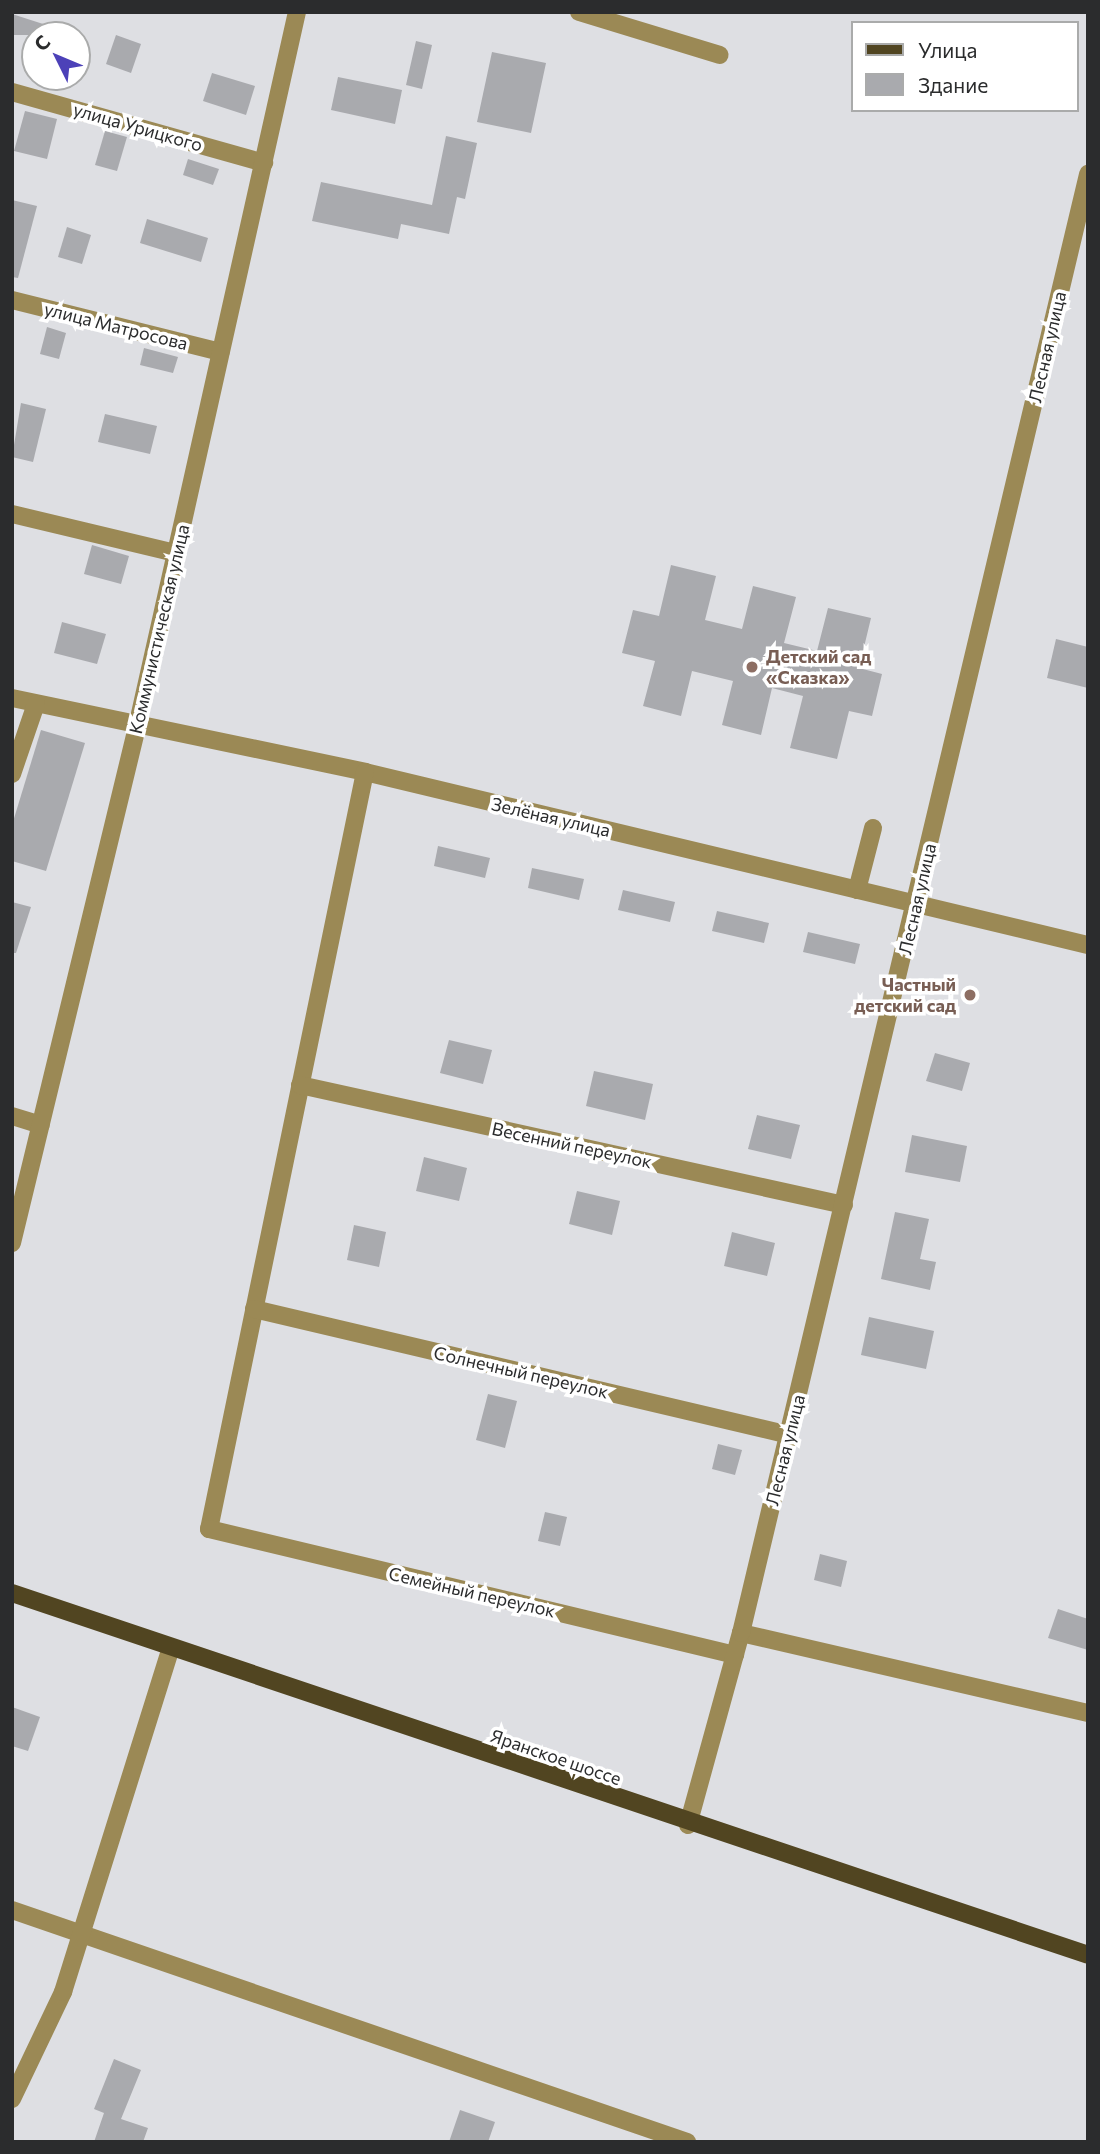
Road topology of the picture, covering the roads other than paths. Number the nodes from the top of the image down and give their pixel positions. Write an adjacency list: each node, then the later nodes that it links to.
1 (297, 12): 5 (street, Коммунистическая улица)
2 (579, 12): 3 (street)
3 (720, 55)
4 (12, 92): 5 (street, улица Урицкого)
5 (264, 163): 8 (street, Коммунистическая улица)
6 (1088, 174): 18 (street, Лесная улица)
7 (12, 300): 8 (street, улица Матросова)
8 (221, 352): 10 (street, Коммунистическая улица)
9 (12, 514): 10 (street)
10 (176, 553): 13 (street, Коммунистическая улица)
11 (12, 698): 12 (street, Зелёная улица)
12 (36, 705): 13 (street, Зелёная улица); 15 (street)
13 (137, 727): 14 (street, Зелёная улица); 22 (street, Коммунистическая улица)
14 (365, 772): 17 (street, Зелёная улица); 20 (street)
15 (12, 774)
16 (873, 828): 17 (street)
17 (857, 890): 18 (street, Зелёная улица)
18 (916, 904): 19 (street, Зелёная улица); 23 (street, Лесная улица)
19 (1088, 945)
20 (300, 1085): 23 (street, Весенний переулок); 25 (street)
21 (12, 1116): 22 (street)
22 (41, 1125): 24 (street, Коммунистическая улица)
23 (844, 1205): 26 (street, Лесная улица)
24 (12, 1244)
25 (254, 1309): 26 (street, Солнечный переулок); 30 (street, Семейный переулок)
26 (789, 1435): 28 (street, Лесная улица)
27 (12, 1593): 29 (main road, Яранское шоссе)
28 (741, 1633): 30 (street, Лесная улица); 31 (street)
29 (171, 1648): 32 (main road, Яранское шоссе); 34 (street)
30 (735, 1655): 32 (street, Лесная улица)
31 (1088, 1713)
32 (688, 1825): 35 (main road, Яранское шоссе)
33 (12, 1910): 34 (street)
34 (81, 1935): 36 (street); 37 (street)
35 (1088, 1955)
36 (12, 2099)
37 (687, 2142)

